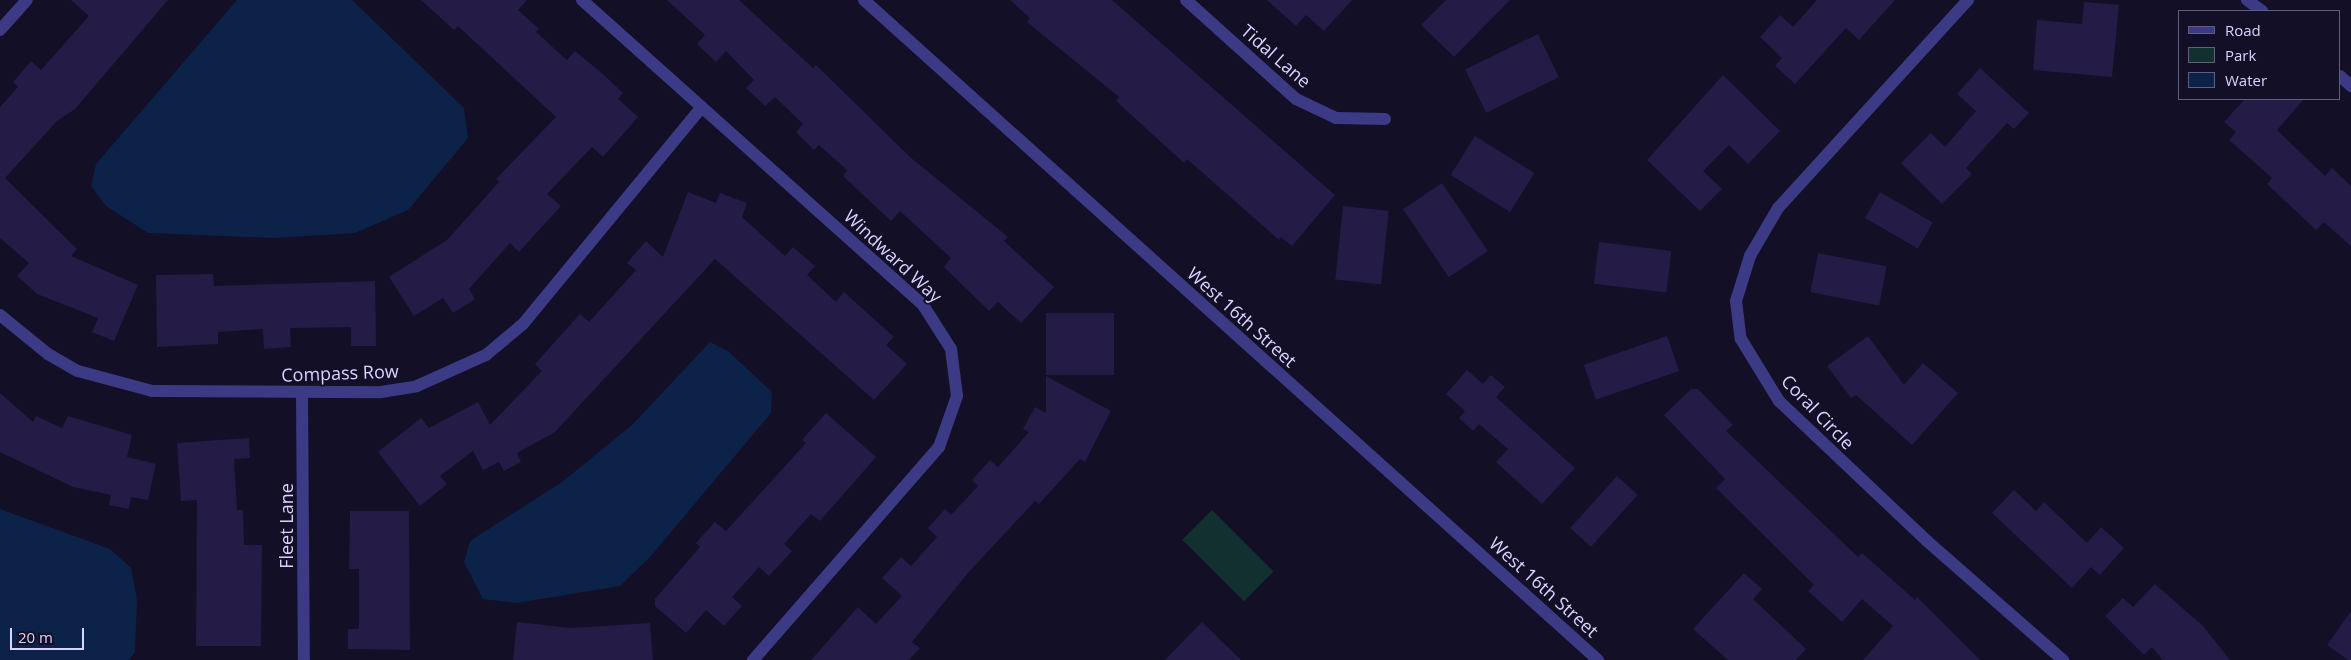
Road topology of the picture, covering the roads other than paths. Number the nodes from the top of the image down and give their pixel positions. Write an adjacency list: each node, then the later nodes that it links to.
1 (27, 0): 8 (street)
2 (582, 0): 11 (street, Windward Way)
3 (864, 0): 17 (street, West 16th Street)
4 (1186, 0): 12 (street, Tidal Lane)
5 (1968, 0): 18 (street, Coral Circle)
6 (2247, 0): 7 (street)
7 (2261, 10)
8 (0, 30)
9 (2341, 77): 10 (street)
10 (2351, 86)
11 (702, 107): 14 (street, Compass Row); 16 (street, Windward Way)
12 (1384, 119)
13 (0, 315): 14 (street, Compass Row)
14 (302, 392): 15 (street, Fleet Lane)
15 (304, 660)
16 (753, 660)
17 (1598, 660)
18 (2063, 660)

